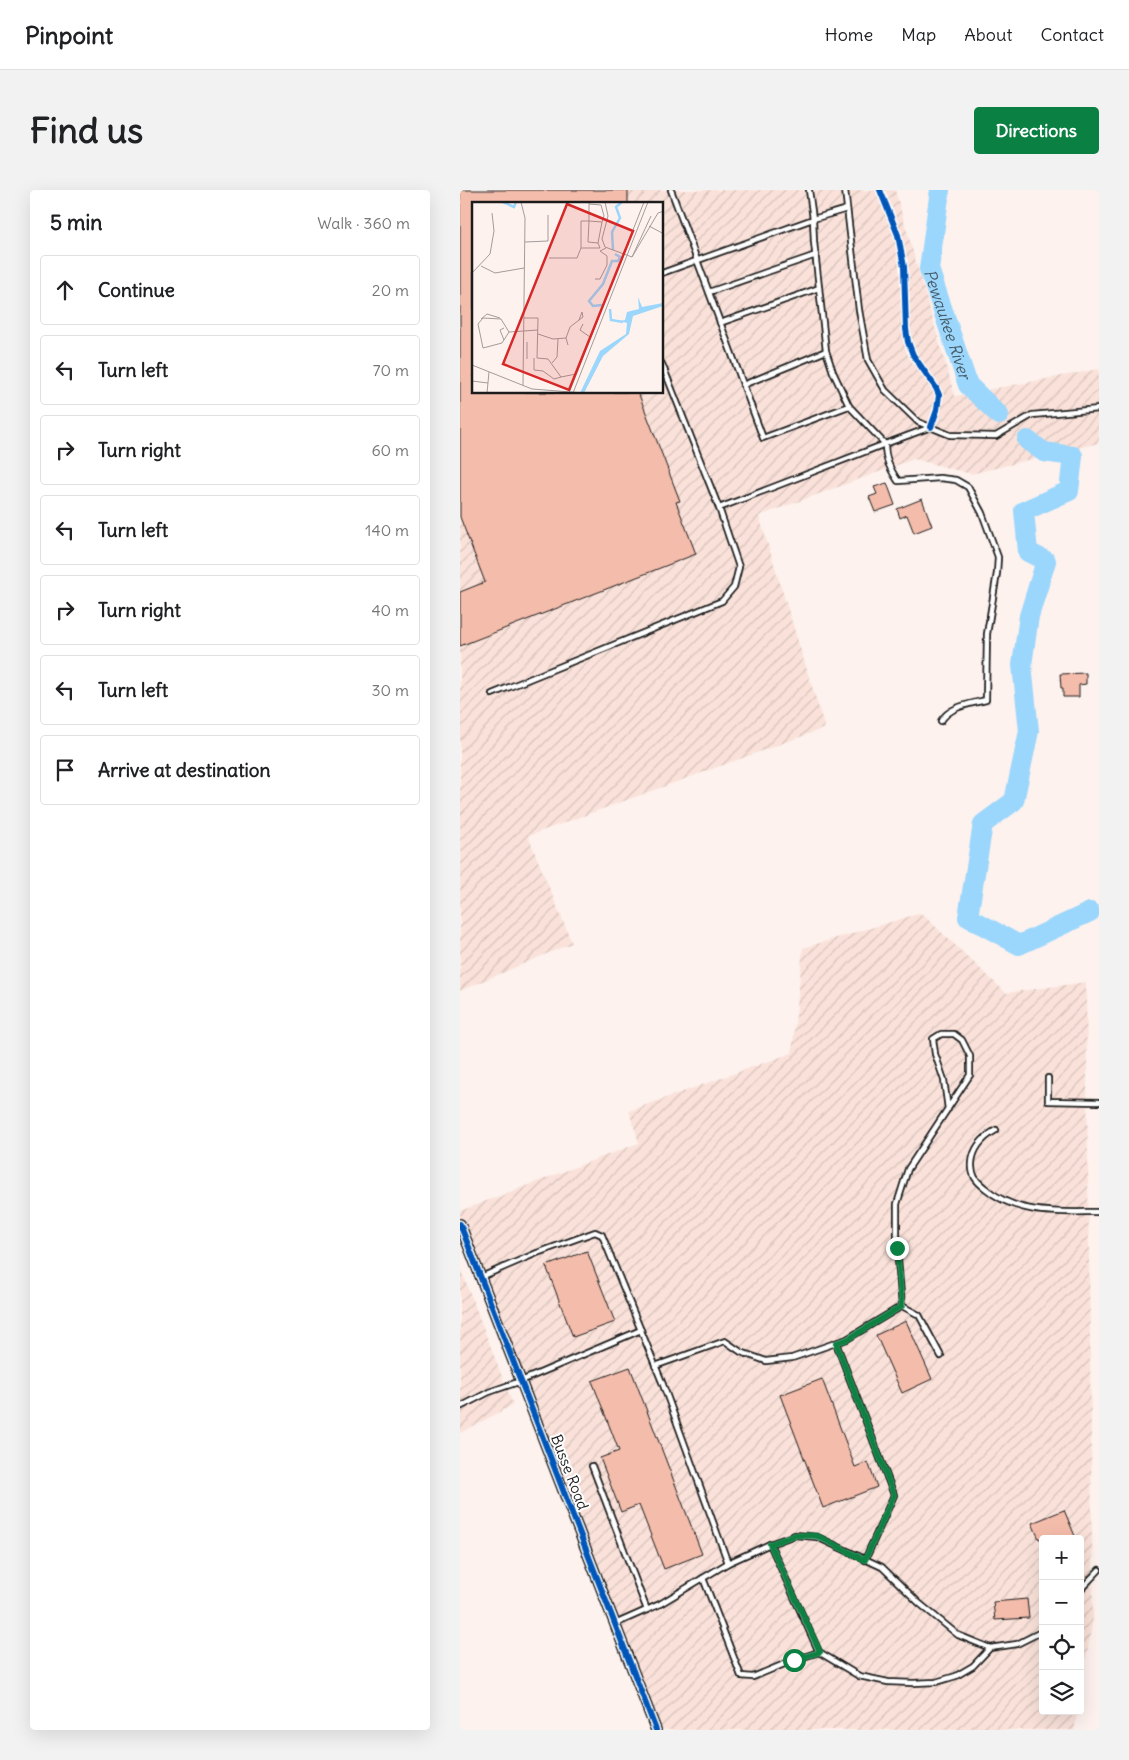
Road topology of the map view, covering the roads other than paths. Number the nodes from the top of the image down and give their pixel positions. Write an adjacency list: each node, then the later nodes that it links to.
1 (671, 190): 7 (lane)
2 (809, 190): 5 (lane)
3 (845, 190): 4 (lane)
4 (847, 209): 5 (lane); 17 (lane)
5 (813, 219): 6 (lane); 7 (lane)
6 (816, 256): 9 (lane); 10 (lane)
7 (697, 260): 8 (lane); 10 (lane)
8 (664, 272)
9 (819, 288): 11 (lane); 12 (lane)
10 (709, 292): 11 (lane)
11 (720, 323): 14 (lane)
12 (826, 351): 14 (lane); 15 (lane)
13 (664, 369): 19 (lane)
14 (743, 385): 15 (lane)
15 (849, 406): 18 (lane)
16 (1099, 409): 17 (lane)
17 (931, 427): 18 (lane)
18 (885, 444): 19 (lane); 21 (lane)
19 (719, 508): 20 (lane)
20 (492, 694)
21 (942, 722)
22 (1048, 1078): 23 (lane)
23 (1099, 1102)
24 (948, 1109): 24 (lane); 29 (lane)
25 (996, 1130): 26 (lane)
26 (1099, 1212)
27 (460, 1224): 28 (street, Busse Road)
28 (481, 1277): 30 (lane); 34 (street, Busse Road)
29 (902, 1306): 31 (lane); 32 (lane)
30 (640, 1330): 33 (lane); 34 (lane)
31 (836, 1343): 33 (lane); 38 (lane)
32 (941, 1356)
33 (655, 1366): 39 (lane)
34 (521, 1381): 35 (lane); 44 (street, Busse Road)
35 (460, 1407)
36 (592, 1466): 43 (lane)
37 (770, 1544): 38 (lane); 39 (lane); 47 (lane)
38 (865, 1560): 46 (lane)
39 (728, 1564): 41 (lane)
40 (1099, 1570): 42 (lane)
41 (703, 1578): 43 (lane); 47 (lane)
42 (1084, 1586)
43 (647, 1610): 44 (lane)
44 (615, 1624): 48 (street, Busse Road)
45 (1039, 1634): 46 (lane)
46 (990, 1648): 47 (lane)
47 (820, 1652)
48 (656, 1730)

